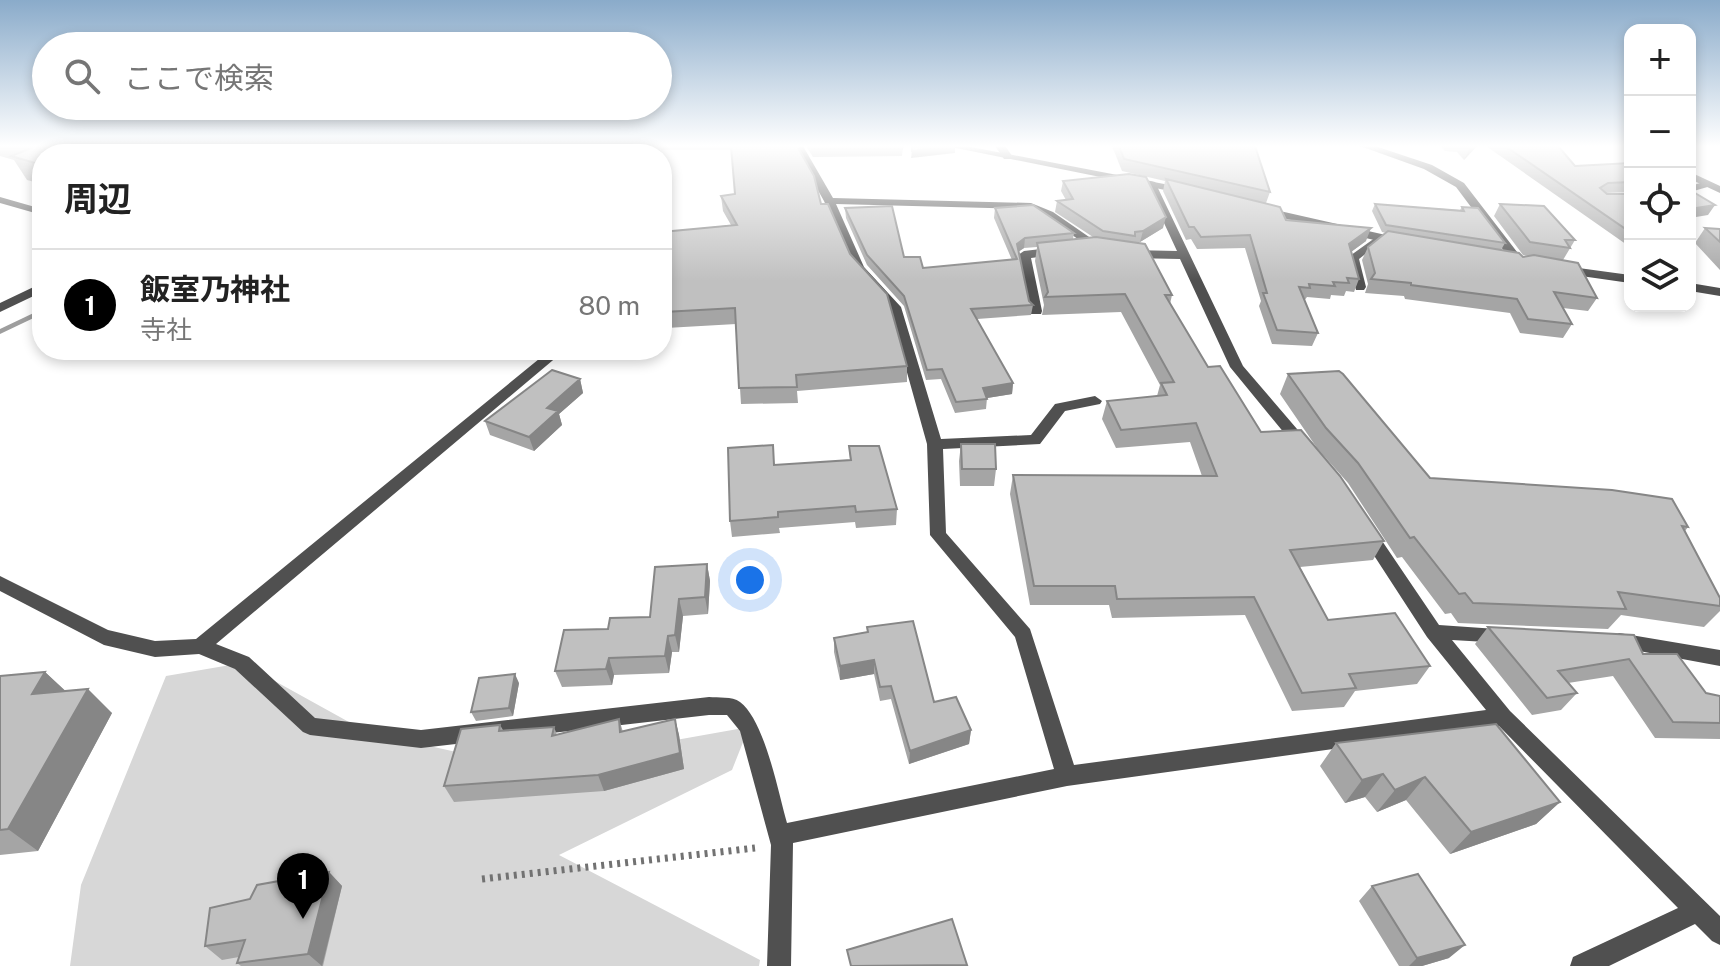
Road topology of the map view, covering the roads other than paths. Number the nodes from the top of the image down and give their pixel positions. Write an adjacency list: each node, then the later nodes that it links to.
1 (823, 191): 7 (street)
2 (1154, 191): 15 (street)
3 (1185, 191): 5 (street)
4 (1465, 191): 17 (street)
5 (1196, 194)
6 (0, 200): 9 (street)
7 (829, 201): 12 (street); 29 (street)
8 (1242, 205): 10 (street)
9 (32, 209)
10 (1379, 238): 11 (street); 21 (street)
11 (1410, 244)
12 (1094, 247): 13 (street); 15 (street)
13 (1080, 249)
14 (1066, 250): 26 (street)
15 (1182, 255): 30 (street)
16 (1504, 261): 17 (street)
17 (1520, 264): 18 (street)
18 (1535, 266)
19 (1551, 268): 20 (street)
20 (1624, 278)
21 (1360, 287)
22 (1696, 288): 24 (street)
23 (32, 292): 25 (street)
24 (1720, 292)
25 (0, 308)
26 (1036, 311)
27 (546, 360): 36 (street)
28 (1095, 401): 29 (street)
29 (935, 444): 39 (street)
30 (1319, 464)
31 (1357, 515): 33 (street)
32 (0, 583): 36 (street)
33 (1434, 632): 34 (street); 38 (street)
34 (1525, 636)
35 (1600, 640): 37 (street)
36 (200, 646): 40 (street)
37 (1720, 658)
38 (1503, 717): 39 (street); 41 (street)
39 (1067, 776): 40 (street)
40 (781, 840): 43 (street)
41 (1697, 911): 42 (street); 44 (street)
42 (1720, 933)
43 (779, 966)
44 (1582, 966)

